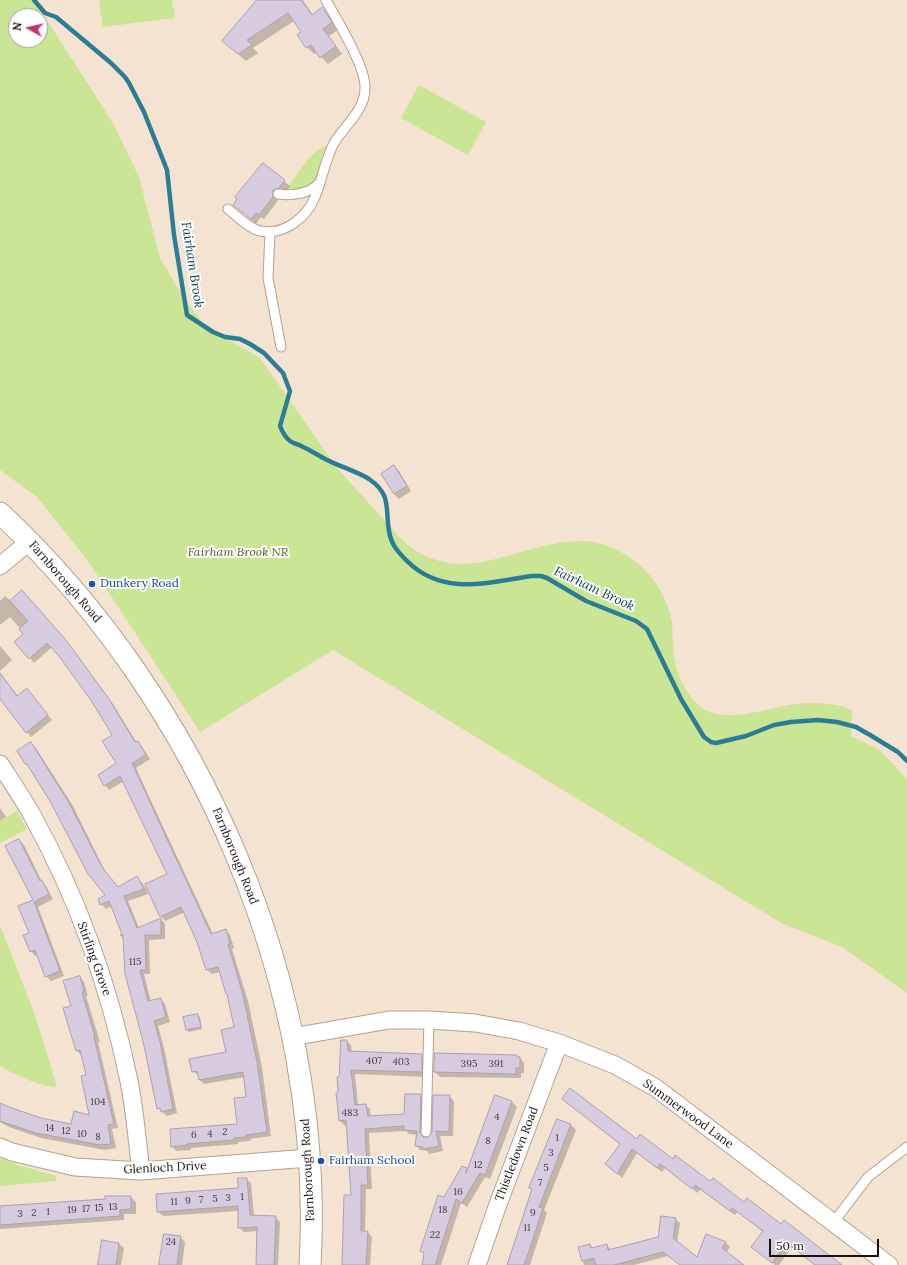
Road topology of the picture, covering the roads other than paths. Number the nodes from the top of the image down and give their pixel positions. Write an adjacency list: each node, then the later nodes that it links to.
1 (326, 0): 2 (lane)
2 (320, 182): 3 (lane); 5 (lane)
3 (278, 194)
4 (228, 209): 5 (lane)
5 (270, 232): 6 (lane)
6 (281, 347)
7 (0, 513): 8 (street, Farnborough Road)
8 (30, 541): 9 (street); 12 (street, Farnborough Road)
9 (0, 566)
10 (0, 764): 18 (street, Stirling Grove)
11 (429, 1020): 12 (street, Summerwood Lane); 13 (street, Summerwood Lane); 14 (lane)
12 (292, 1037): 17 (street, Farnborough Road)
13 (559, 1043): 19 (street, Summerwood Lane); 21 (street, Thistledown Road)
14 (426, 1132)
15 (0, 1147): 18 (street, Glenloch Drive)
16 (907, 1147): 19 (lane)
17 (309, 1158): 18 (street, Glenloch Drive); 20 (street, Farnborough Road)
18 (141, 1171)
19 (834, 1223): 22 (street, Summerwood Lane)
20 (310, 1265)
21 (477, 1265)
22 (889, 1265)

